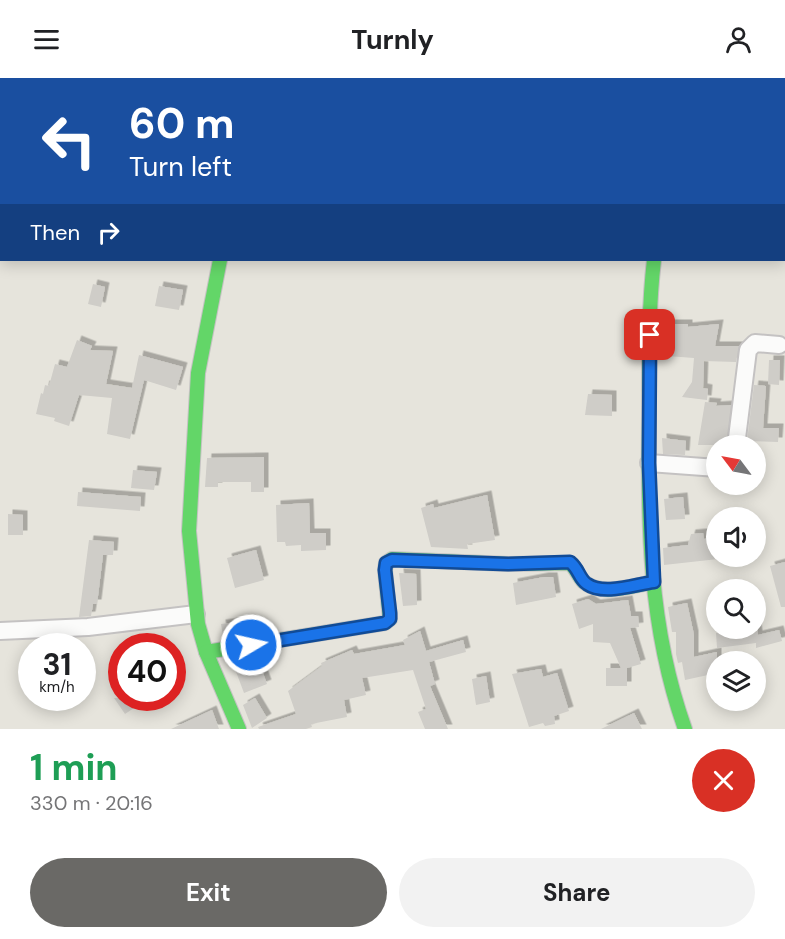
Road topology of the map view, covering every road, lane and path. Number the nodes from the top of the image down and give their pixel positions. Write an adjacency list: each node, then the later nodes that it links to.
1 (220, 261): 8 (street)
2 (654, 261): 5 (street)
3 (779, 345): 4 (street)
4 (737, 435)
5 (649, 463): 6 (street); 7 (street)
6 (706, 467)
7 (654, 582): 10 (street); 12 (street)
8 (196, 614): 9 (street); 10 (street)
9 (0, 631)
10 (206, 652): 11 (street)
11 (239, 729)
12 (686, 729)

